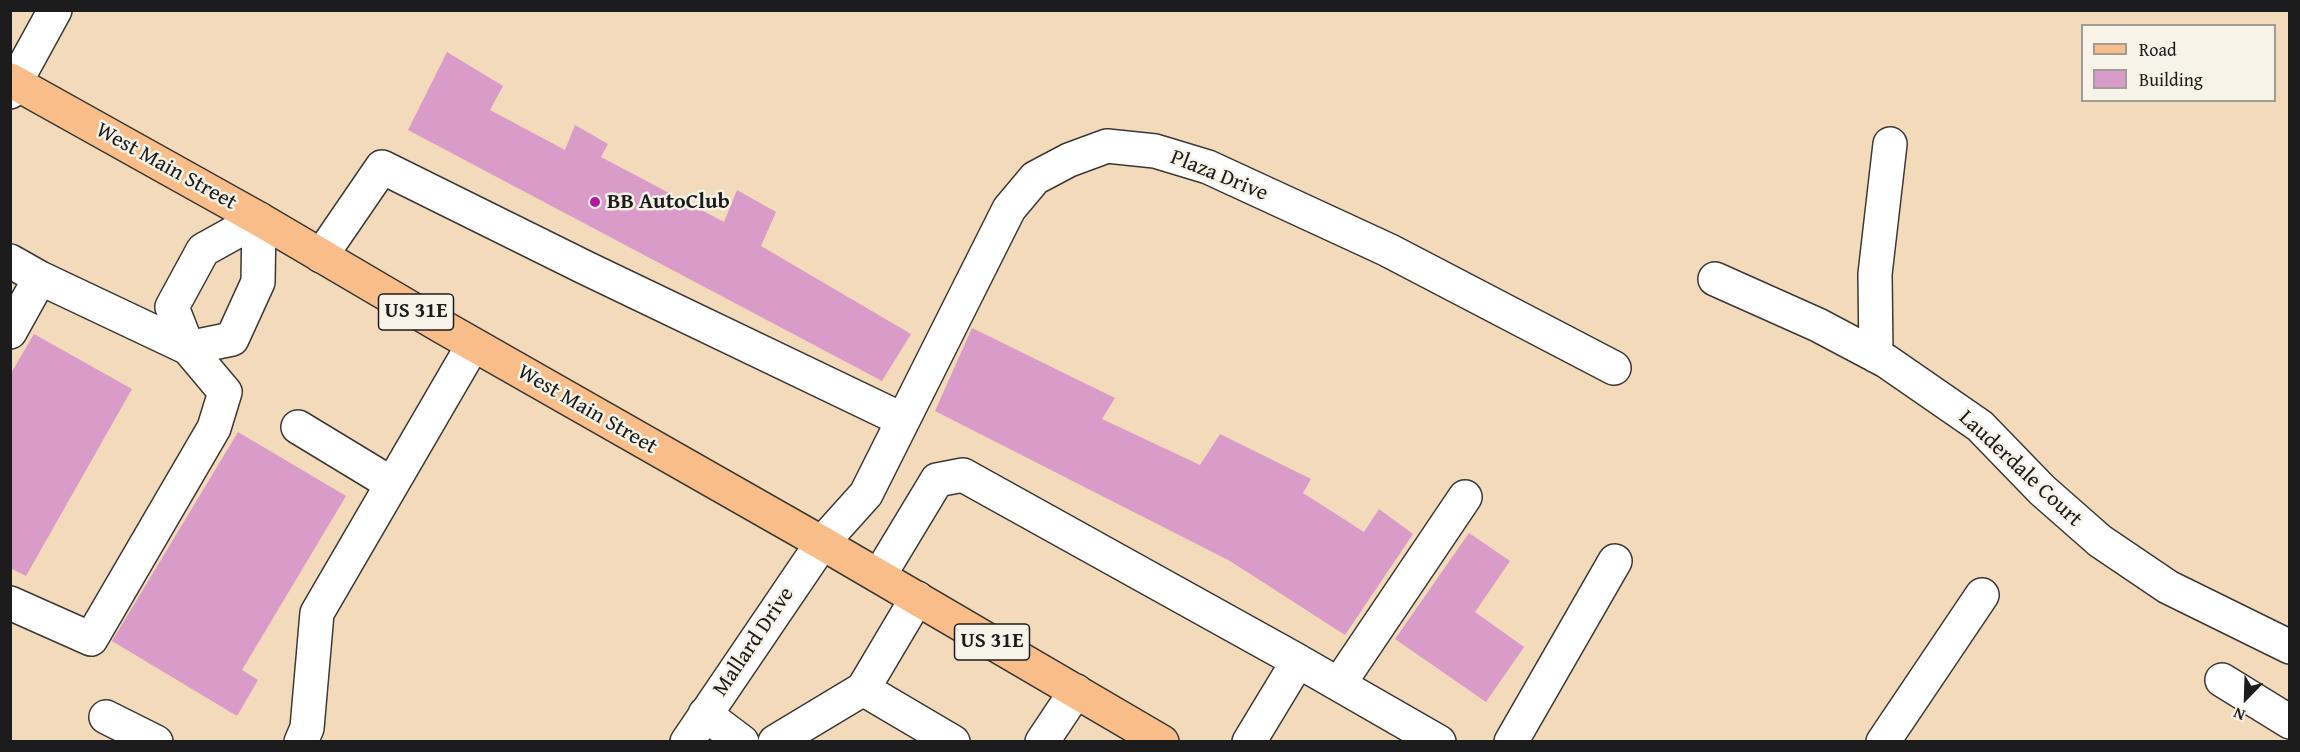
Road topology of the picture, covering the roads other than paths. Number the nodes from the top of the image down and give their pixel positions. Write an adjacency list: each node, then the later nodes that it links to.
1 (55, 10): 2 (street)
2 (12, 85): 4 (main road, West Main Street / US 31E)
3 (1890, 144): 12 (street)
4 (259, 219): 5 (main road, West Main Street / US 31E); 11 (street); 11 (street)
5 (321, 256): 10 (main road, West Main Street / US 31E); 14 (street)
6 (10, 261): 7 (street)
7 (40, 278): 9 (street); 11 (street)
8 (1715, 279): 12 (street, Lauderdale Court)
9 (10, 332)
10 (473, 345): 16 (street); 18 (main road, West Main Street / US 31E)
11 (188, 348): 23 (street)
12 (1876, 356): 24 (street, Lauderdale Court)
13 (1614, 368): 14 (street, Plaza Drive)
14 (903, 420): 18 (street, Plaza Drive)
15 (298, 427): 16 (street)
16 (392, 484): 34 (street)
17 (1465, 497): 27 (street)
18 (822, 543): 20 (main road, West Main Street / US 31E); 30 (street, Mallard Drive)
19 (1615, 561): 43 (street)
20 (879, 576): 22 (main road, West Main Street / US 31E); 25 (street)
21 (1982, 595): 44 (street)
22 (916, 598): 28 (street); 29 (main road, West Main Street / US 31E)
23 (10, 603)
24 (2289, 647)
25 (1298, 661): 27 (street); 41 (street)
26 (2222, 680): 32 (street)
27 (1339, 684): 42 (street)
28 (863, 689): 37 (street); 38 (street)
29 (1076, 691): 39 (street); 40 (main road, West Main Street / US 31E)
30 (705, 714): 35 (street, Mallard Drive); 36 (street)
31 (106, 717): 33 (street)
32 (2289, 722)
33 (156, 741)
34 (301, 741)
35 (687, 741)
36 (742, 741)
37 (775, 741)
38 (953, 741)
39 (1042, 741)
40 (1162, 741)
41 (1249, 741)
42 (1439, 741)
43 (1510, 741)
44 (1883, 741)

